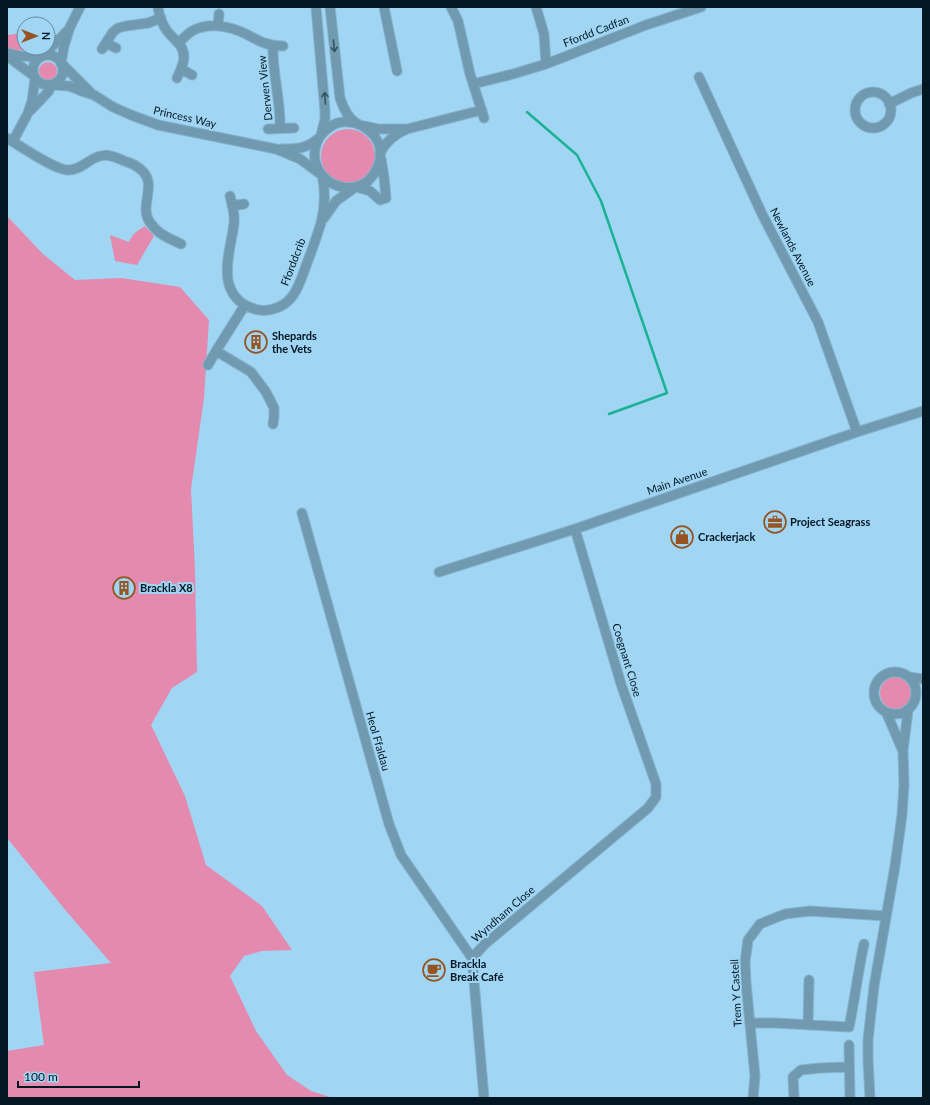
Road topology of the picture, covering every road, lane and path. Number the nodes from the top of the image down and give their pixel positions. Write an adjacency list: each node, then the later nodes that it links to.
1 (80, 7): 13 (street)
2 (158, 7): 11 (street)
3 (316, 7): 38 (street, one-way to 3)
4 (330, 7): 33 (street, one-way to 33)
5 (384, 7): 23 (street)
6 (452, 7): 27 (street)
7 (536, 7): 22 (street)
8 (701, 7): 9 (street, Ffordd Cadfan)
9 (688, 9): 22 (street, Ffordd Cadfan)
10 (219, 14): 12 (street)
11 (161, 18): 14 (street); 17 (street)
12 (218, 26): 14 (street, Derwen View); 15 (street, Derwen View)
13 (70, 27): 20 (street); 21 (street)
14 (178, 43): 24 (street)
15 (273, 46): 16 (street, Derwen View); 35 (street, Derwen View)
16 (283, 46)
17 (116, 48)
18 (7, 53): 20 (street, Princess Way)
19 (7, 56): 26 (street, Princess Way)
20 (42, 57): 21 (street, Princess Way); 26 (street)
21 (62, 64): 28 (street); 30 (street, Princess Way)
22 (546, 64): 27 (street, Ffordd Cadfan)
23 (397, 71)
24 (192, 75)
25 (699, 77): 54 (street, Newlands Avenue)
26 (35, 78): 28 (street, Princess Way); 32 (street)
27 (473, 84): 37 (street)
28 (53, 85): 30 (street, Princess Way); 32 (street)
29 (923, 89): 31 (street)
30 (94, 95): 40 (street, Princess Way)
31 (889, 104)
32 (28, 113): 39 (street)
33 (360, 125): 37 (street); 38 (street, Princess Way); 41 (street)
34 (268, 128): 35 (street, Derwen View)
35 (280, 128): 36 (street, Derwen View)
36 (294, 128)
37 (407, 129): 41 (street)
38 (320, 137): 40 (street, Princess Way); 42 (street)
39 (10, 139): 48 (street)
40 (276, 149): 42 (street, Princess Way)
41 (380, 155): 43 (street); 43 (street)
42 (321, 175): 43 (street, Princess Way); 47 (street, Fforddcrib)
43 (356, 187): 47 (street, Fforddcrib)
44 (230, 196): 46 (street, Fforddcrib)
45 (244, 204): 46 (street)
46 (232, 206): 49 (street, Fforddcrib)
47 (321, 223): 49 (street, Fforddcrib)
48 (179, 232)
49 (245, 305): 50 (street)
50 (216, 351): 51 (street); 53 (street)
51 (208, 365)
52 (923, 411): 54 (street, Main Avenue)
53 (273, 424)
54 (857, 432): 56 (street, Main Avenue)
55 (302, 513): 67 (street, Heol Ffaldau)
56 (575, 529): 57 (street, Main Avenue); 64 (street, Coegnant Close)
57 (439, 572)
58 (909, 677): 59 (street); 60 (street); 62 (street)
59 (923, 679)
60 (920, 690): 61 (street)
61 (908, 711): 62 (street); 63 (street)
62 (888, 714): 63 (street)
63 (903, 750): 65 (street)
64 (656, 797): 67 (street, Wyndham Close)
65 (886, 916): 69 (street, Trem Y Castell); 77 (street)
66 (864, 944): 70 (street)
67 (472, 958): 73 (street, Wyndham Close)
68 (809, 980): 70 (street)
69 (750, 1023): 70 (street); 74 (street, Trem Y Castell)
70 (808, 1025)
71 (849, 1045): 72 (street)
72 (849, 1067): 75 (street); 76 (street)
73 (484, 1098)
74 (754, 1098)
75 (794, 1098)
76 (850, 1098)
77 (870, 1098)

